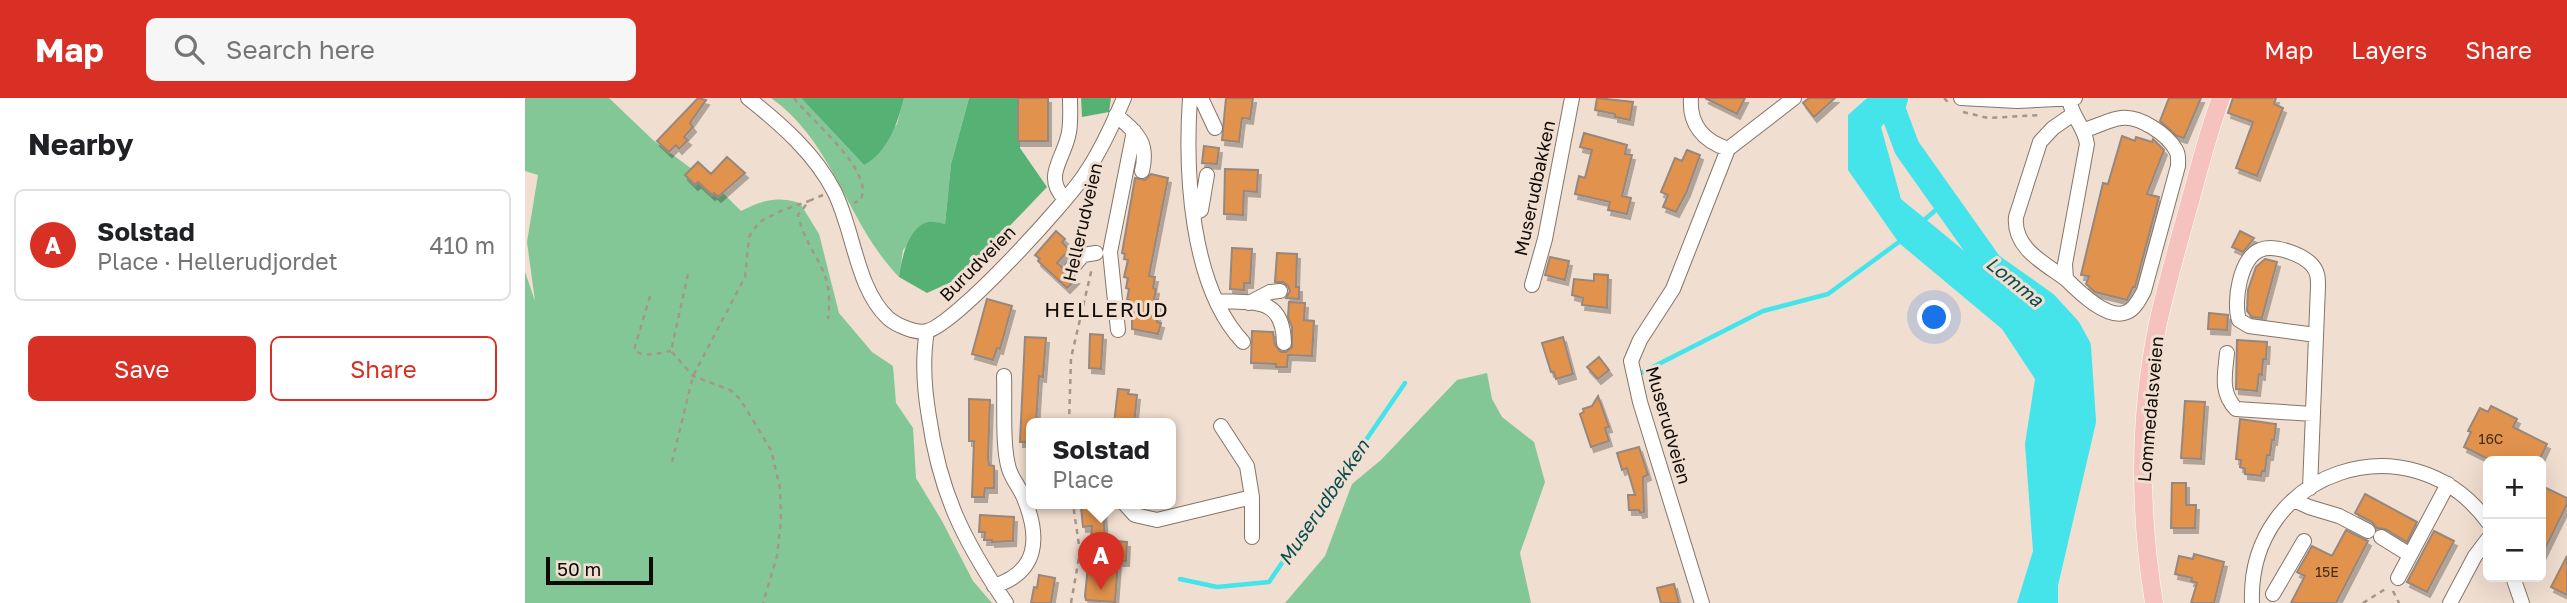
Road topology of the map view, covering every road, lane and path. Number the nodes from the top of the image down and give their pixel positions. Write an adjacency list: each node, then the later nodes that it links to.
1 (748, 98): 23 (street)
2 (794, 98): 26 (path)
3 (1070, 98): 24 (street)
4 (1123, 98): 14 (street, Burudveien)
5 (1191, 98): 27 (street)
6 (1201, 98): 17 (street)
7 (1572, 98): 32 (street, Muserudbakken)
8 (1691, 98): 20 (street)
9 (1794, 98): 20 (street)
10 (1962, 98): 12 (street)
11 (2221, 98): 73 (main road, Lommedalsveien)
12 (2072, 99): 13 (street)
13 (2072, 115): 18 (street); 31 (street)
14 (1119, 118): 19 (street); 24 (street, Burudveien)
15 (1988, 118): 16 (path)
16 (2011, 118)
17 (1215, 128)
18 (2084, 130): 31 (street); 31 (street)
19 (1134, 131): 21 (street); 38 (street)
20 (1728, 149): 72 (street, Muserudveien)
21 (1142, 171)
22 (1207, 175): 27 (street)
23 (834, 190): 25 (path); 26 (street)
24 (1065, 199): 39 (street, Burudveien)
25 (809, 201): 37 (path); 45 (path)
26 (843, 211): 39 (street)
27 (1193, 214): 35 (street)
28 (1095, 253): 29 (street); 48 (path, Hellerudveien)
29 (1071, 269)
30 (688, 274): 43 (path)
31 (2066, 279)
32 (1532, 285)
33 (1280, 291): 36 (street)
34 (650, 296): 43 (path)
35 (1217, 301): 36 (street); 41 (street)
36 (1249, 303): 42 (street)
37 (828, 319)
38 (1118, 330)
39 (927, 331): 66 (street)
40 (2316, 335): 40 (street); 47 (street)
41 (1243, 342)
42 (1284, 342)
43 (671, 351): 45 (path)
44 (2227, 353): 47 (street)
45 (693, 376): 50 (path); 69 (path)
46 (1004, 376): 55 (street)
47 (2313, 414): 52 (street)
48 (1069, 418)
49 (1221, 426): 53 (street)
50 (672, 462)
51 (2448, 484): 52 (street); 59 (street); 63 (street)
52 (2310, 488): 54 (street)
53 (1252, 497): 58 (street); 60 (street)
54 (2294, 500): 63 (street); 67 (street)
55 (1026, 505)
56 (1027, 509): 66 (street)
57 (1074, 509): 71 (path)
58 (1129, 509)
59 (2486, 519)
60 (1252, 537)
61 (2304, 541): 68 (street)
62 (2483, 546): 76 (street)
63 (2410, 555): 64 (street)
64 (2398, 578)
65 (2515, 582): 77 (street)
66 (994, 586): 70 (street)
67 (2252, 599): 68 (street)
68 (2277, 599)
69 (764, 603)
70 (1006, 603)
71 (1071, 603)
72 (1702, 603)
73 (2154, 603)
74 (2363, 603): 75 (path)
75 (2399, 603)
76 (2450, 603)
77 (2522, 603)

